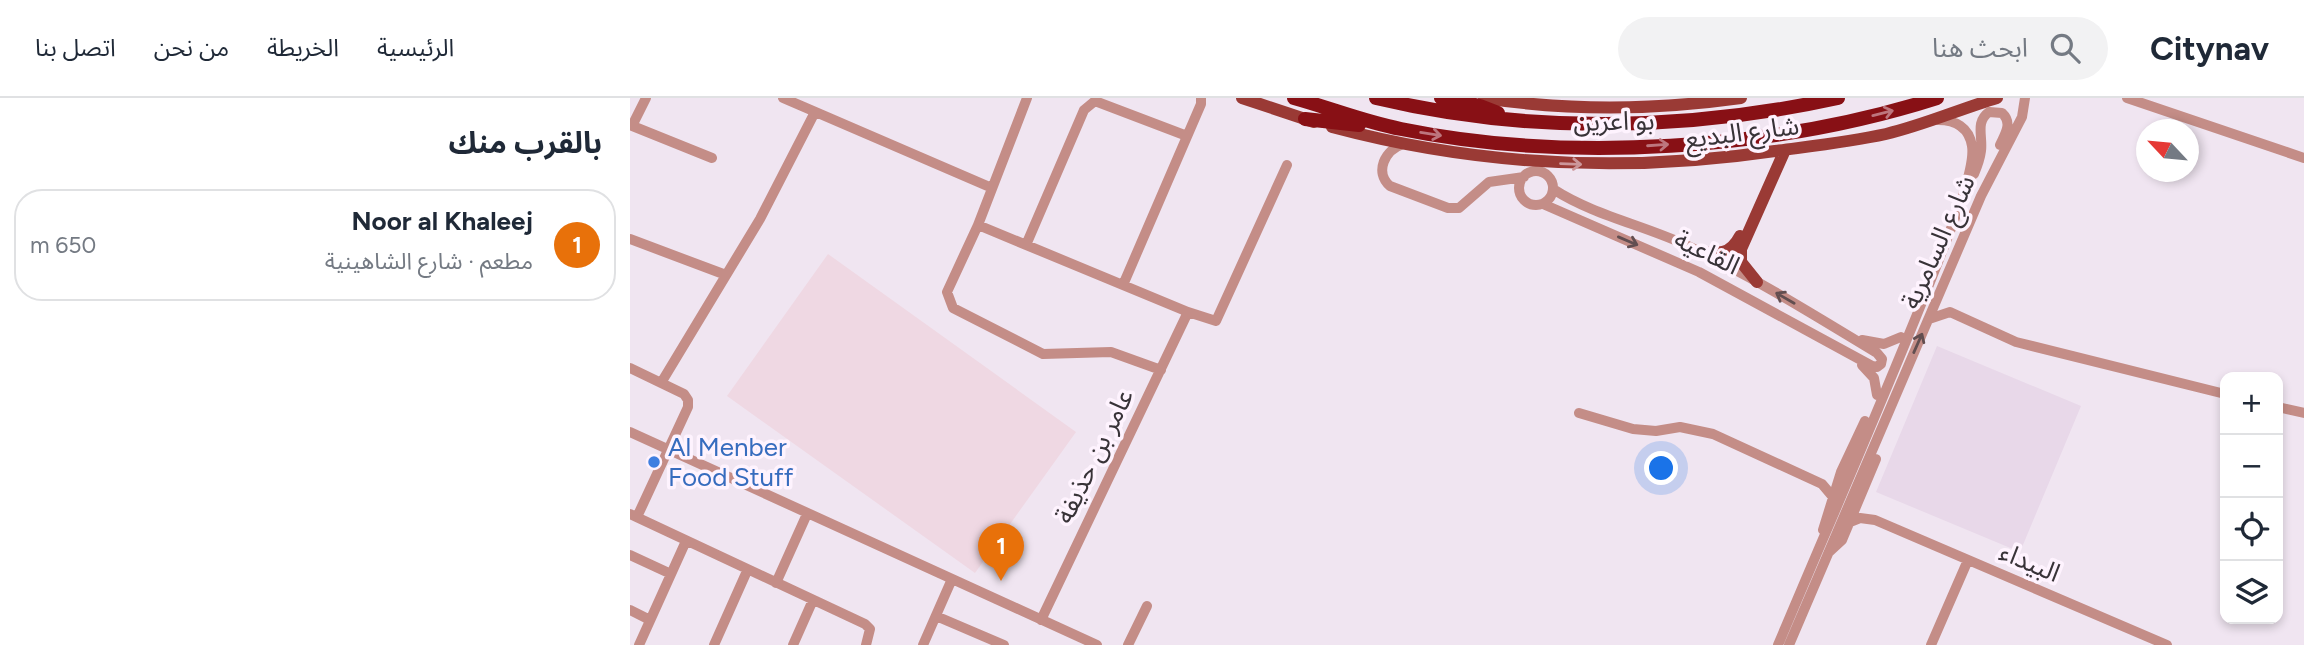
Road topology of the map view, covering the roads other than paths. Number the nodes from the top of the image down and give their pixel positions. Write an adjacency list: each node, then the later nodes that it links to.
1 (646, 98): 20 (street)
2 (1027, 98): 33 (street)
3 (1241, 98): 17 (main road, شارع البديع)
4 (1294, 98): 22 (highway, بو اعرين)
5 (1376, 98): 18 (highway, بو اعرين)
6 (1441, 98): 18 (highway)
7 (1484, 98): 8 (main road, شارع البديع)
8 (1741, 98)
9 (1838, 98): 18 (highway, بو اعرين)
10 (1937, 98): 22 (highway, بو اعرين, one-way to 10)
11 (1997, 98): 19 (main road, شارع البديع)
12 (2025, 98): 32 (street, شارع السامرية)
13 (2127, 98): 28 (street)
14 (789, 99): 16 (street)
15 (1204, 100): 21 (street)
16 (815, 112): 33 (street); 43 (street)
17 (1304, 119): 22 (highway); 23 (main road, شارع البديع)
18 (1509, 119)
19 (1932, 119): 24 (main road, شارع البديع); 37 (street, شارع السامرية)
20 (631, 126): 27 (street)
21 (1187, 136): 41 (street); 45 (street)
22 (1402, 136): 23 (main road, شارع البديع); 25 (street); 26 (main road, شارع البديع, one-way to 26)
23 (1374, 138): 25 (street)
24 (1785, 150): 26 (main road, شارع البديع); 44 (main road)
25 (1386, 155): 31 (street)
26 (1753, 155): 42 (main road)
27 (712, 158)
28 (2304, 158)
29 (1287, 165): 48 (street)
30 (1524, 177): 31 (street); 34 (street); 35 (street)
31 (1502, 180): 35 (street)
32 (1985, 187): 37 (street); 46 (street, شارع السامرية)
33 (992, 188): 38 (street)
34 (1553, 189): 36 (street); 42 (street, القاعية)
35 (1520, 190): 36 (street)
36 (1543, 204): 52 (street, القاعية, one-way to 52)
37 (1958, 211): 39 (street, شارع السامرية)
38 (978, 225): 41 (street); 54 (street)
39 (1947, 238): 51 (street, شارع السامرية); 73 (street, شارع السامرية)
40 (630, 239): 43 (street)
41 (1026, 245): 45 (street)
42 (1699, 252): 44 (street, القاعية)
43 (726, 275): 55 (street)
44 (1758, 282): 50 (street, القاعية, one-way to 44)
45 (1123, 285): 48 (street)
46 (1939, 295): 47 (street); 49 (street, شارع السامرية)
47 (1950, 312): 49 (street); 56 (street)
48 (1188, 313): 54 (street, عامر بن حذيفة)
49 (1929, 319): 58 (street, شارع السامرية, one-way to 49)
50 (1843, 333): 51 (street, القاعية); 52 (street, القاعية)
51 (1901, 337): 57 (street, شارع السامرية)
52 (1845, 354): 57 (street, القاعية)
53 (630, 368): 55 (street)
54 (1161, 370): 85 (street, عامر بن حذيفة)
55 (661, 383): 63 (street)
56 (2220, 393)
57 (1877, 395): 64 (street, شارع السامرية)
58 (1891, 406): 67 (street, شارع السامرية); 73 (street, شارع السامرية)
59 (2283, 408): 61 (street)
60 (1579, 413): 65 (street)
61 (2304, 414)
62 (630, 432): 63 (street)
63 (669, 450): 68 (street); 69 (street)
64 (1838, 479): 65 (street); 66 (street, شارع السامرية)
65 (1822, 484): 66 (street)
66 (1833, 497): 73 (street, شارع السامرية)
67 (1859, 501): 70 (street, البيداء); 71 (street, شارع السامرية)
68 (807, 513): 78 (street); 79 (street)
69 (634, 515): 72 (street)
70 (1875, 520): 71 (street, البيداء); 75 (street, البيداء)
71 (1850, 522): 73 (street, شارع السامرية)
72 (686, 541): 76 (street); 77 (street)
73 (1825, 548): 86 (street, شارع السامرية)
74 (630, 555): 77 (street)
75 (1968, 561): 97 (street); 98 (street, البيداء)
76 (747, 571): 79 (street); 88 (street)
77 (671, 573): 84 (street)
78 (951, 579): 83 (street); 85 (street)
79 (776, 583): 80 (street)
80 (813, 600): 89 (street); 90 (street)
81 (1147, 606): 94 (street)
82 (630, 610): 84 (street)
83 (936, 615): 91 (street); 92 (street)
84 (650, 620): 87 (street)
85 (1041, 620): 93 (street)
86 (1790, 630): 95 (street, شارع السامرية); 96 (street, شارع السامرية)
87 (639, 645)
88 (714, 645)
89 (793, 645)
90 (866, 645)
91 (923, 645)
92 (1004, 645)
93 (1097, 645)
94 (1128, 645)
95 (1778, 645)
96 (1789, 645)
97 (1931, 645)
98 (2167, 645)

